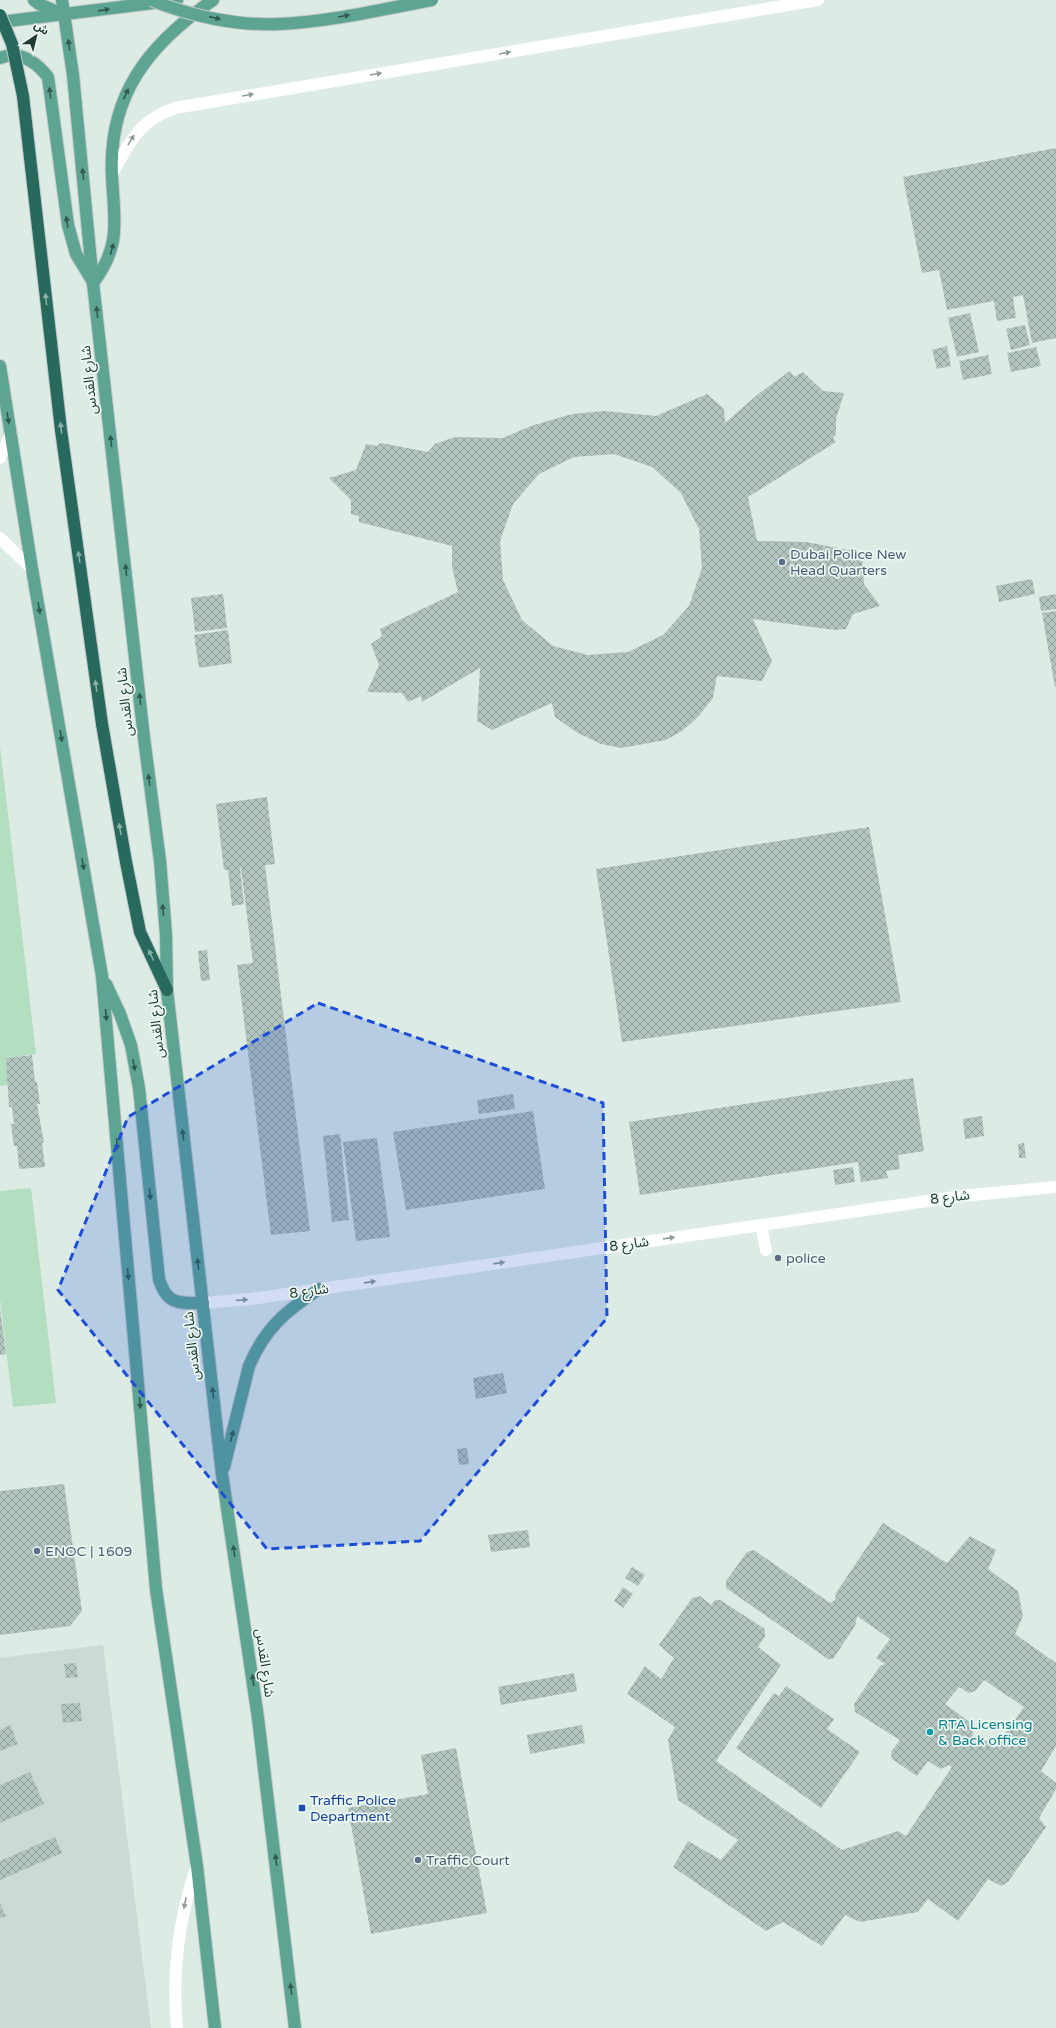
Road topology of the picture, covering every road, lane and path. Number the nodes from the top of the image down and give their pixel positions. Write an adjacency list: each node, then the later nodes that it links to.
1 (34, 0): 9 (main road)
2 (62, 0): 9 (main road, شارع القدس)
3 (151, 0): 6 (main road, one-way to 6, bridge)
4 (177, 0): 9 (main road, one-way to 4)
5 (213, 0): 12 (main road, one-way to 5)
6 (432, 0)
7 (818, 0): 12 (street, one-way to 7)
8 (0, 15): 20 (highway, one-way to 8, bridge)
9 (65, 15): 10 (main road); 13 (main road, شارع القدس, one-way to 9)
10 (0, 22)
11 (0, 58): 13 (main road, one-way to 11)
12 (112, 174): 13 (main road, one-way to 12)
13 (93, 283): 20 (main road, شارع القدس, one-way to 13)
14 (0, 366): 15 (main road, one-way to 15)
15 (11, 434): 16 (street); 18 (main road)
16 (0, 458)
17 (0, 538): 18 (street)
18 (32, 570): 19 (main road, one-way to 19)
19 (102, 976): 25 (main road, one-way to 25); 27 (main road, one-way to 27)
20 (167, 990): 25 (main road, شارع القدس, one-way to 20)
21 (1056, 1187): 22 (street, شارع 8)
22 (761, 1225): 23 (street); 24 (street, شارع 8, one-way to 22)
23 (766, 1250)
24 (319, 1289): 25 (street, شارع 8, one-way to 24); 26 (main road, one-way to 24)
25 (203, 1303): 26 (main road, شارع القدس, one-way to 25)
26 (222, 1474): 30 (main road, شارع القدس, one-way to 26)
27 (196, 1866): 28 (street, one-way to 28); 29 (main road)
28 (177, 2028)
29 (215, 2028)
30 (295, 2028)

